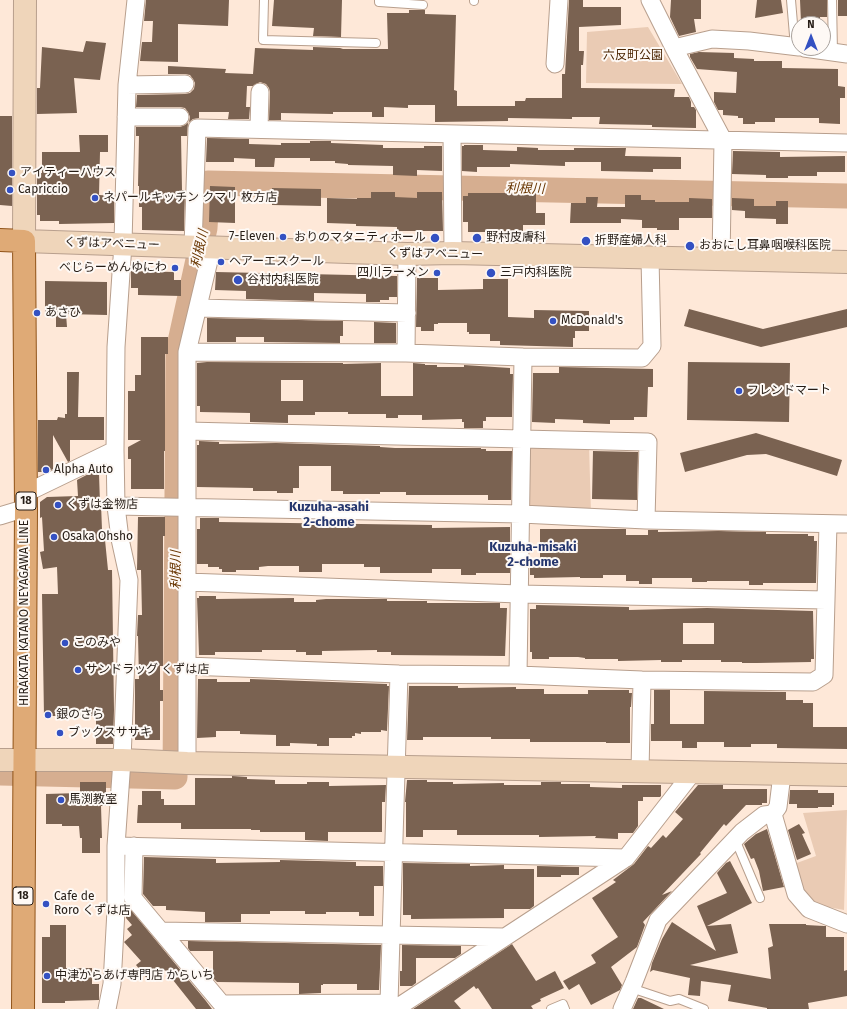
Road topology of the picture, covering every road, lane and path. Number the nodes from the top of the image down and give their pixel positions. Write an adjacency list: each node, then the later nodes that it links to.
1 (25, 0): 26 (street)
2 (136, 0): 17 (street)
3 (264, 0): 11 (lane)
4 (379, 0): 9 (lane)
5 (559, 0): 15 (street)
6 (650, 0): 13 (street)
7 (791, 0): 10 (lane)
8 (832, 0): 14 (lane)
9 (423, 5)
10 (794, 16)
11 (376, 43)
12 (791, 46): 13 (street)
13 (674, 48): 23 (street)
14 (840, 53)
15 (554, 64)
16 (185, 84): 17 (street)
17 (127, 86): 19 (street)
18 (260, 92): 21 (street)
19 (126, 117): 20 (street); 27 (street)
20 (180, 117)
21 (259, 129): 22 (street); 28 (street)
22 (452, 134): 23 (street); 29 (street)
23 (723, 140): 24 (street); 32 (street)
24 (847, 143)
25 (0, 240): 26 (main road)
26 (24, 240): 27 (street, くずはアベニュー); 42 (main road, HIRAKATA KATANO NEYAGAWA LINE / 18)
27 (123, 244): 28 (street, くずはアベニュー); 41 (street)
28 (203, 247): 30 (street, くずはアベニュー); 34 (street)
29 (452, 253): 30 (street, くずはアベニュー); 31 (street, くずはアベニュー)
30 (407, 254): 35 (street)
31 (650, 258): 32 (street, くずはアベニュー); 38 (street)
32 (721, 260): 33 (street, くずはアベニュー)
33 (847, 262)
34 (198, 308): 35 (street); 36 (street)
35 (407, 313): 37 (street)
36 (187, 352): 37 (street); 39 (street)
37 (406, 353): 38 (street)
38 (523, 357): 40 (street)
39 (187, 431): 40 (street); 44 (street)
40 (522, 440): 45 (street); 47 (street)
41 (115, 450): 42 (street); 43 (street)
42 (26, 501): 46 (street); 61 (main road, HIRAKATA KATANO NEYAGAWA LINE / 18)
43 (116, 506): 44 (street); 58 (street)
44 (187, 507): 45 (street); 50 (street)
45 (521, 514): 47 (street); 51 (street)
46 (0, 516)
47 (646, 520): 48 (street)
48 (828, 524): 49 (street); 52 (street)
49 (847, 524)
50 (187, 582): 51 (street); 53 (street)
51 (519, 594): 52 (street); 55 (street)
52 (826, 600): 56 (street)
53 (187, 666): 54 (street); 59 (street)
54 (399, 674): 55 (street); 60 (street)
55 (518, 675): 56 (street)
56 (642, 680): 62 (street)
57 (0, 760): 61 (street)
58 (122, 760): 59 (street); 61 (street); 68 (street)
59 (187, 763): 60 (street)
60 (396, 767): 62 (street); 70 (street)
61 (25, 770): 80 (main road, HIRAKATA KATANO NEYAGAWA LINE / 18)
62 (640, 772): 63 (street)
63 (693, 772): 64 (street); 71 (street)
64 (782, 774): 65 (street); 66 (street)
65 (847, 775)
66 (773, 814): 67 (street); 73 (street)
67 (735, 839): 72 (lane); 77 (street)
68 (116, 846): 69 (street); 81 (street)
69 (134, 846): 70 (street); 74 (street)
70 (393, 852): 71 (street); 75 (street)
71 (626, 858): 76 (street)
72 (760, 898)
73 (847, 924)
74 (161, 931): 75 (street); 78 (street)
75 (391, 934): 76 (street); 79 (street)
76 (504, 937): 79 (street)
77 (631, 988): 84 (street); 85 (lane)
78 (224, 1006): 79 (street)
79 (392, 1007)
80 (23, 1009)
81 (107, 1009)
82 (551, 1009): 83 (lane)
83 (565, 1009)
84 (622, 1009)
85 (704, 1009)

